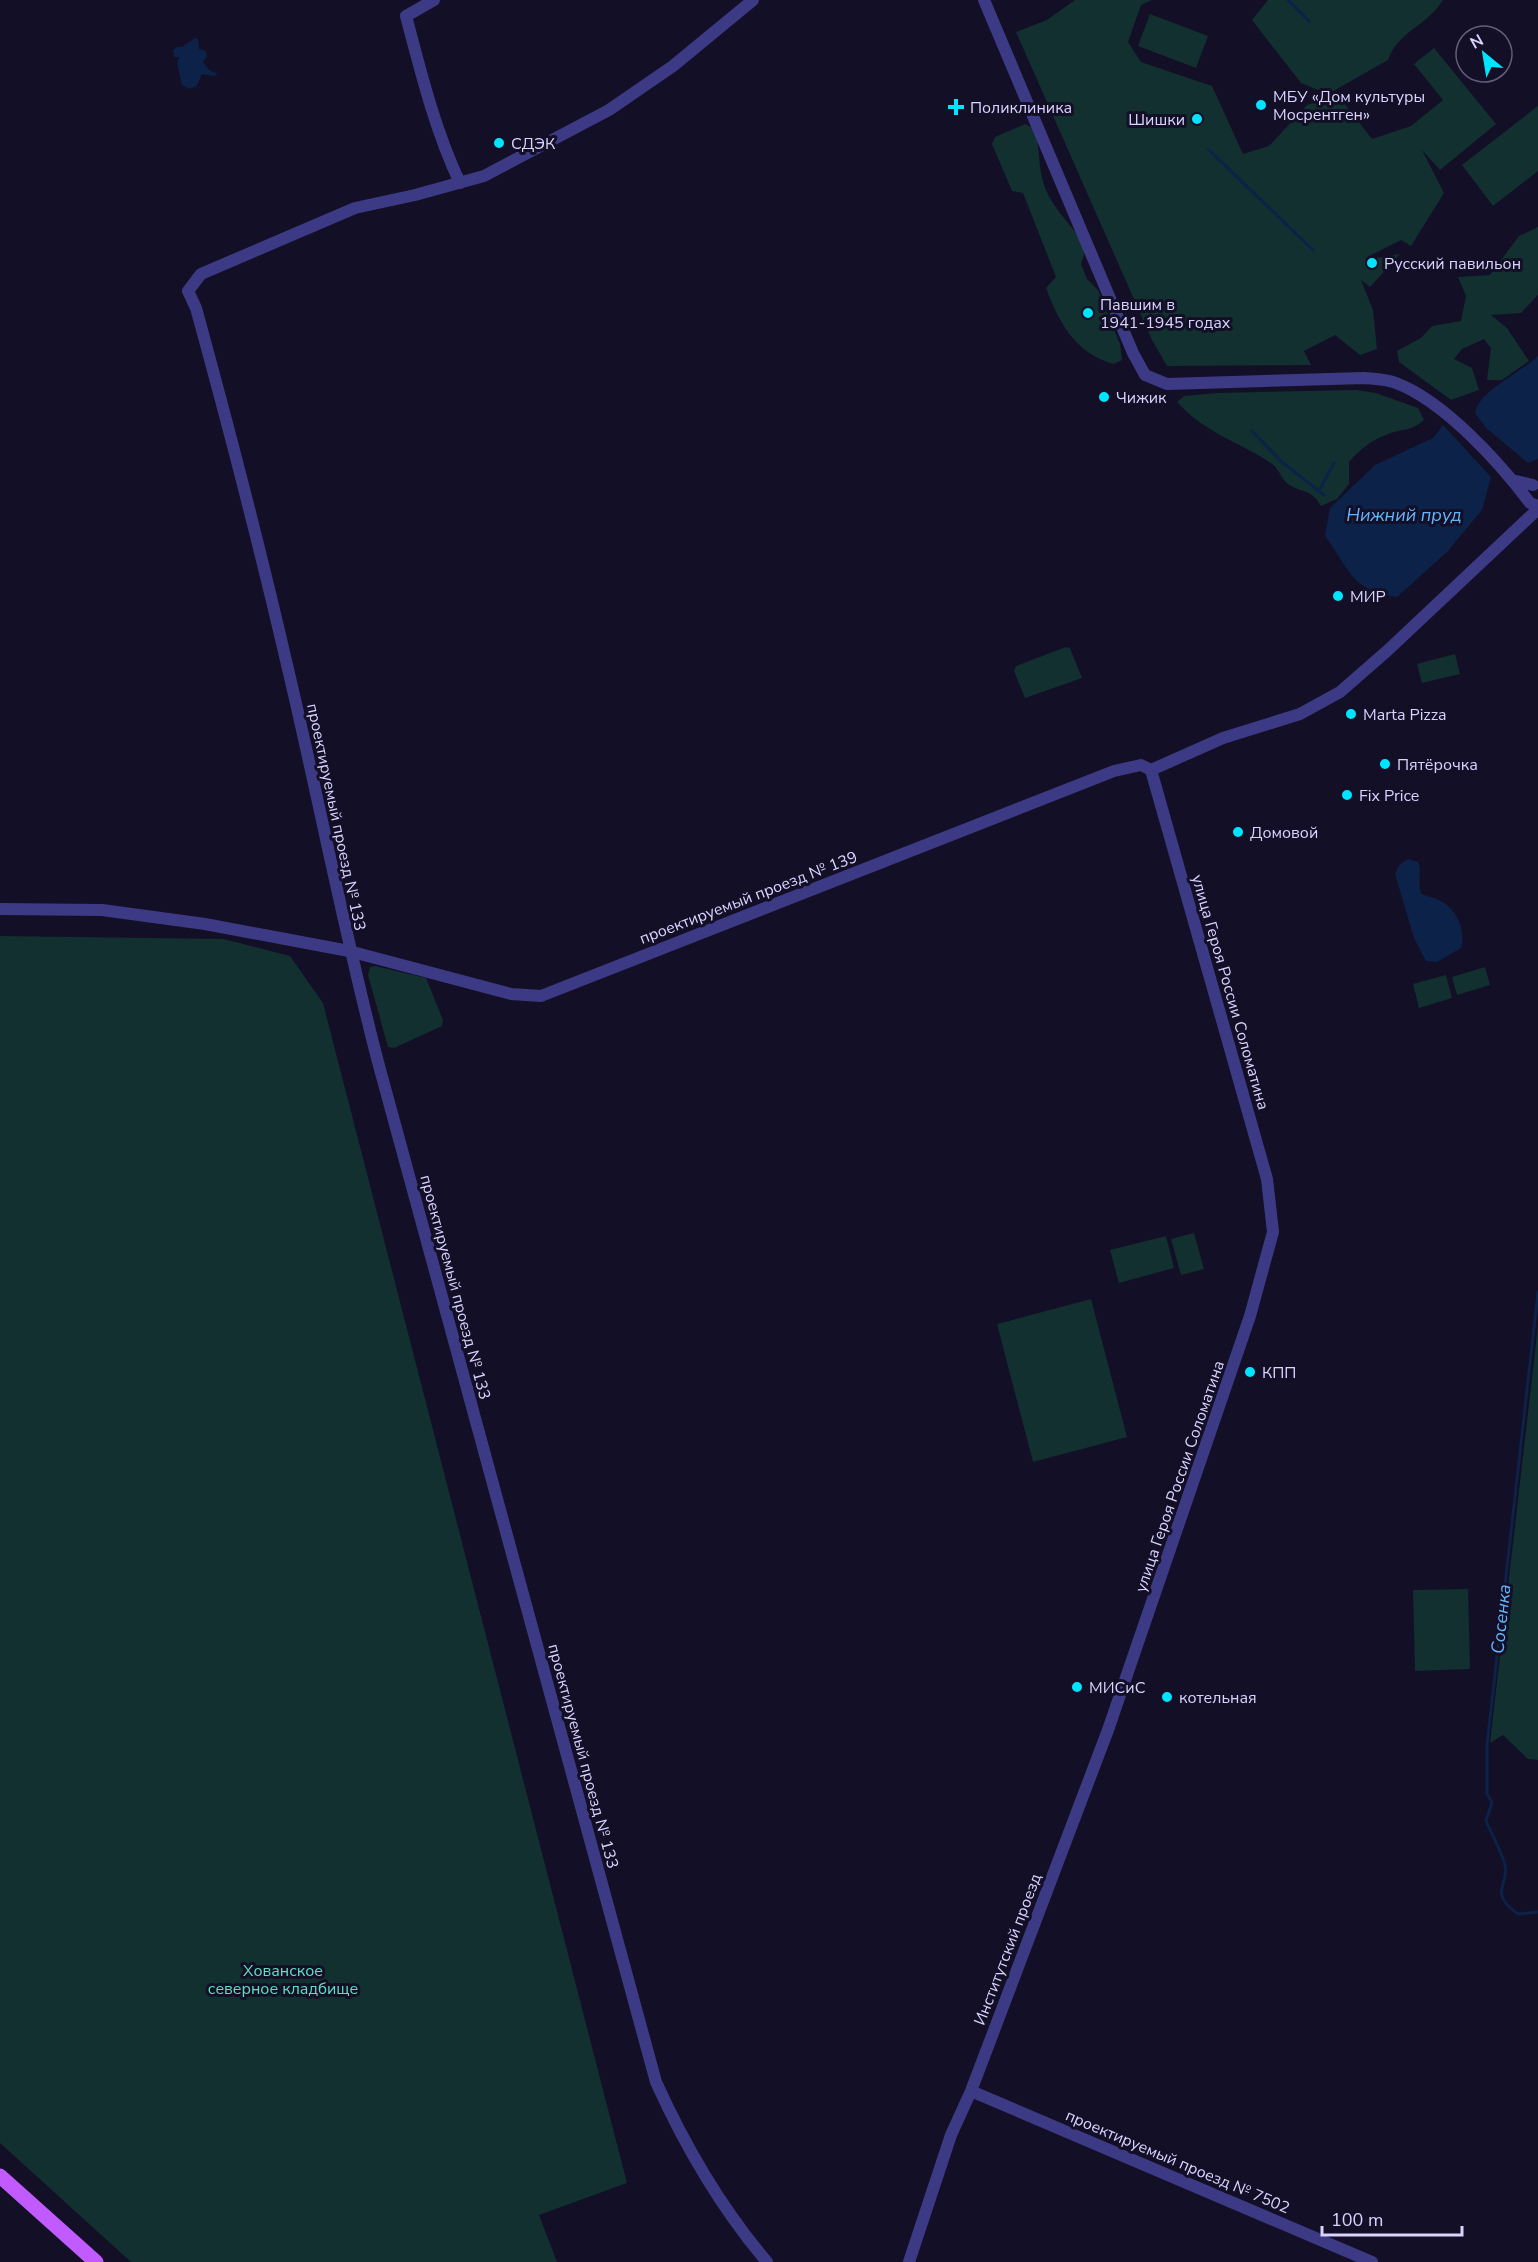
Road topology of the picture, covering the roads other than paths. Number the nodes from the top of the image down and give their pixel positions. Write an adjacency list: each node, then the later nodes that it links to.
1 (434, 0): 4 (street)
2 (753, 0): 4 (street)
3 (984, 0): 5 (street)
4 (460, 183): 10 (street, проектируемый проезд № 133)
5 (1509, 478): 6 (street); 7 (street)
6 (1536, 485): 7 (street)
7 (1534, 505): 8 (street)
8 (1150, 770): 10 (street, проектируемый проезд № 139); 11 (street, улица Героя России Соломатина)
9 (0, 909): 10 (street, проектируемый проезд № 139)
10 (349, 951): 15 (street, проектируемый проезд № 133)
11 (1137, 1648): 12 (street, Институтский проезд)
12 (970, 2091): 16 (street, Институтский проезд); 17 (street, проектируемый проезд № 7502)
13 (0, 2176): 14 (main road)
14 (96, 2262)
15 (768, 2262)
16 (909, 2262)
17 (1372, 2262)

